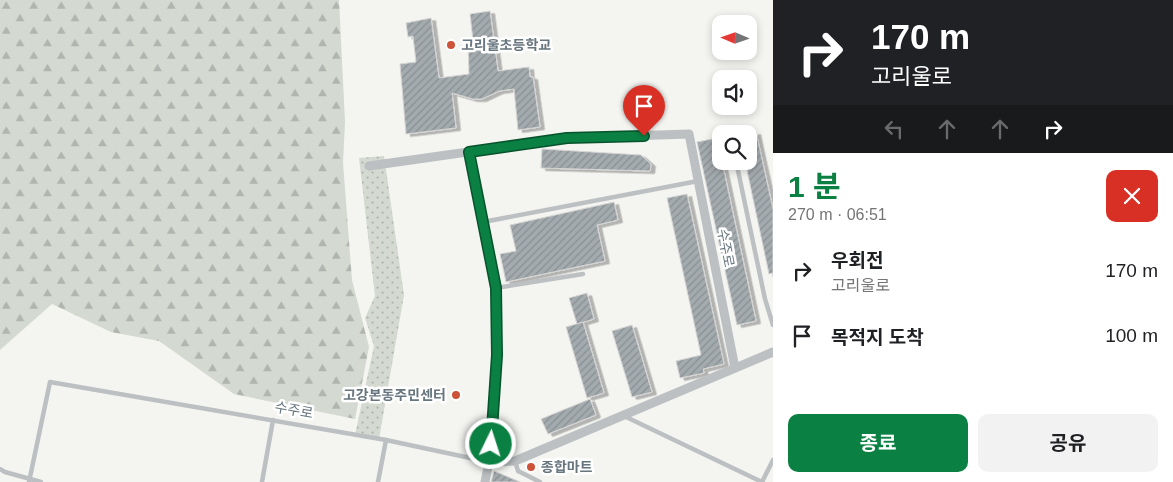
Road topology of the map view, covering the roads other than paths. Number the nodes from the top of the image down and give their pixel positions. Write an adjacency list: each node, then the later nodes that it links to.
1 (469, 152): 2 (street); 4 (street, 수주로); 5 (street)
2 (369, 166)
3 (738, 170): 8 (lane)
4 (699, 181): 5 (lane); 10 (street, 수주로)
5 (483, 222): 7 (street)
6 (584, 274): 7 (lane)
7 (496, 288): 16 (street)
8 (773, 325)
9 (773, 352): 10 (street, 수주로)
10 (734, 368): 11 (street, 수주로)
11 (623, 415): 15 (street, 수주로); 24 (lane)
12 (273, 420): 13 (lane, 수주로); 18 (lane, 수주로); 20 (lane)
13 (386, 440): 16 (lane, 수주로); 21 (lane)
14 (773, 460): 24 (lane)
15 (515, 461): 16 (street, 수주로); 23 (lane)
16 (489, 462): 22 (street)
17 (0, 469): 18 (lane)
18 (30, 481): 19 (lane)
19 (41, 482)
20 (262, 482)
21 (378, 482)
22 (485, 482)
23 (540, 482)
24 (762, 482)

